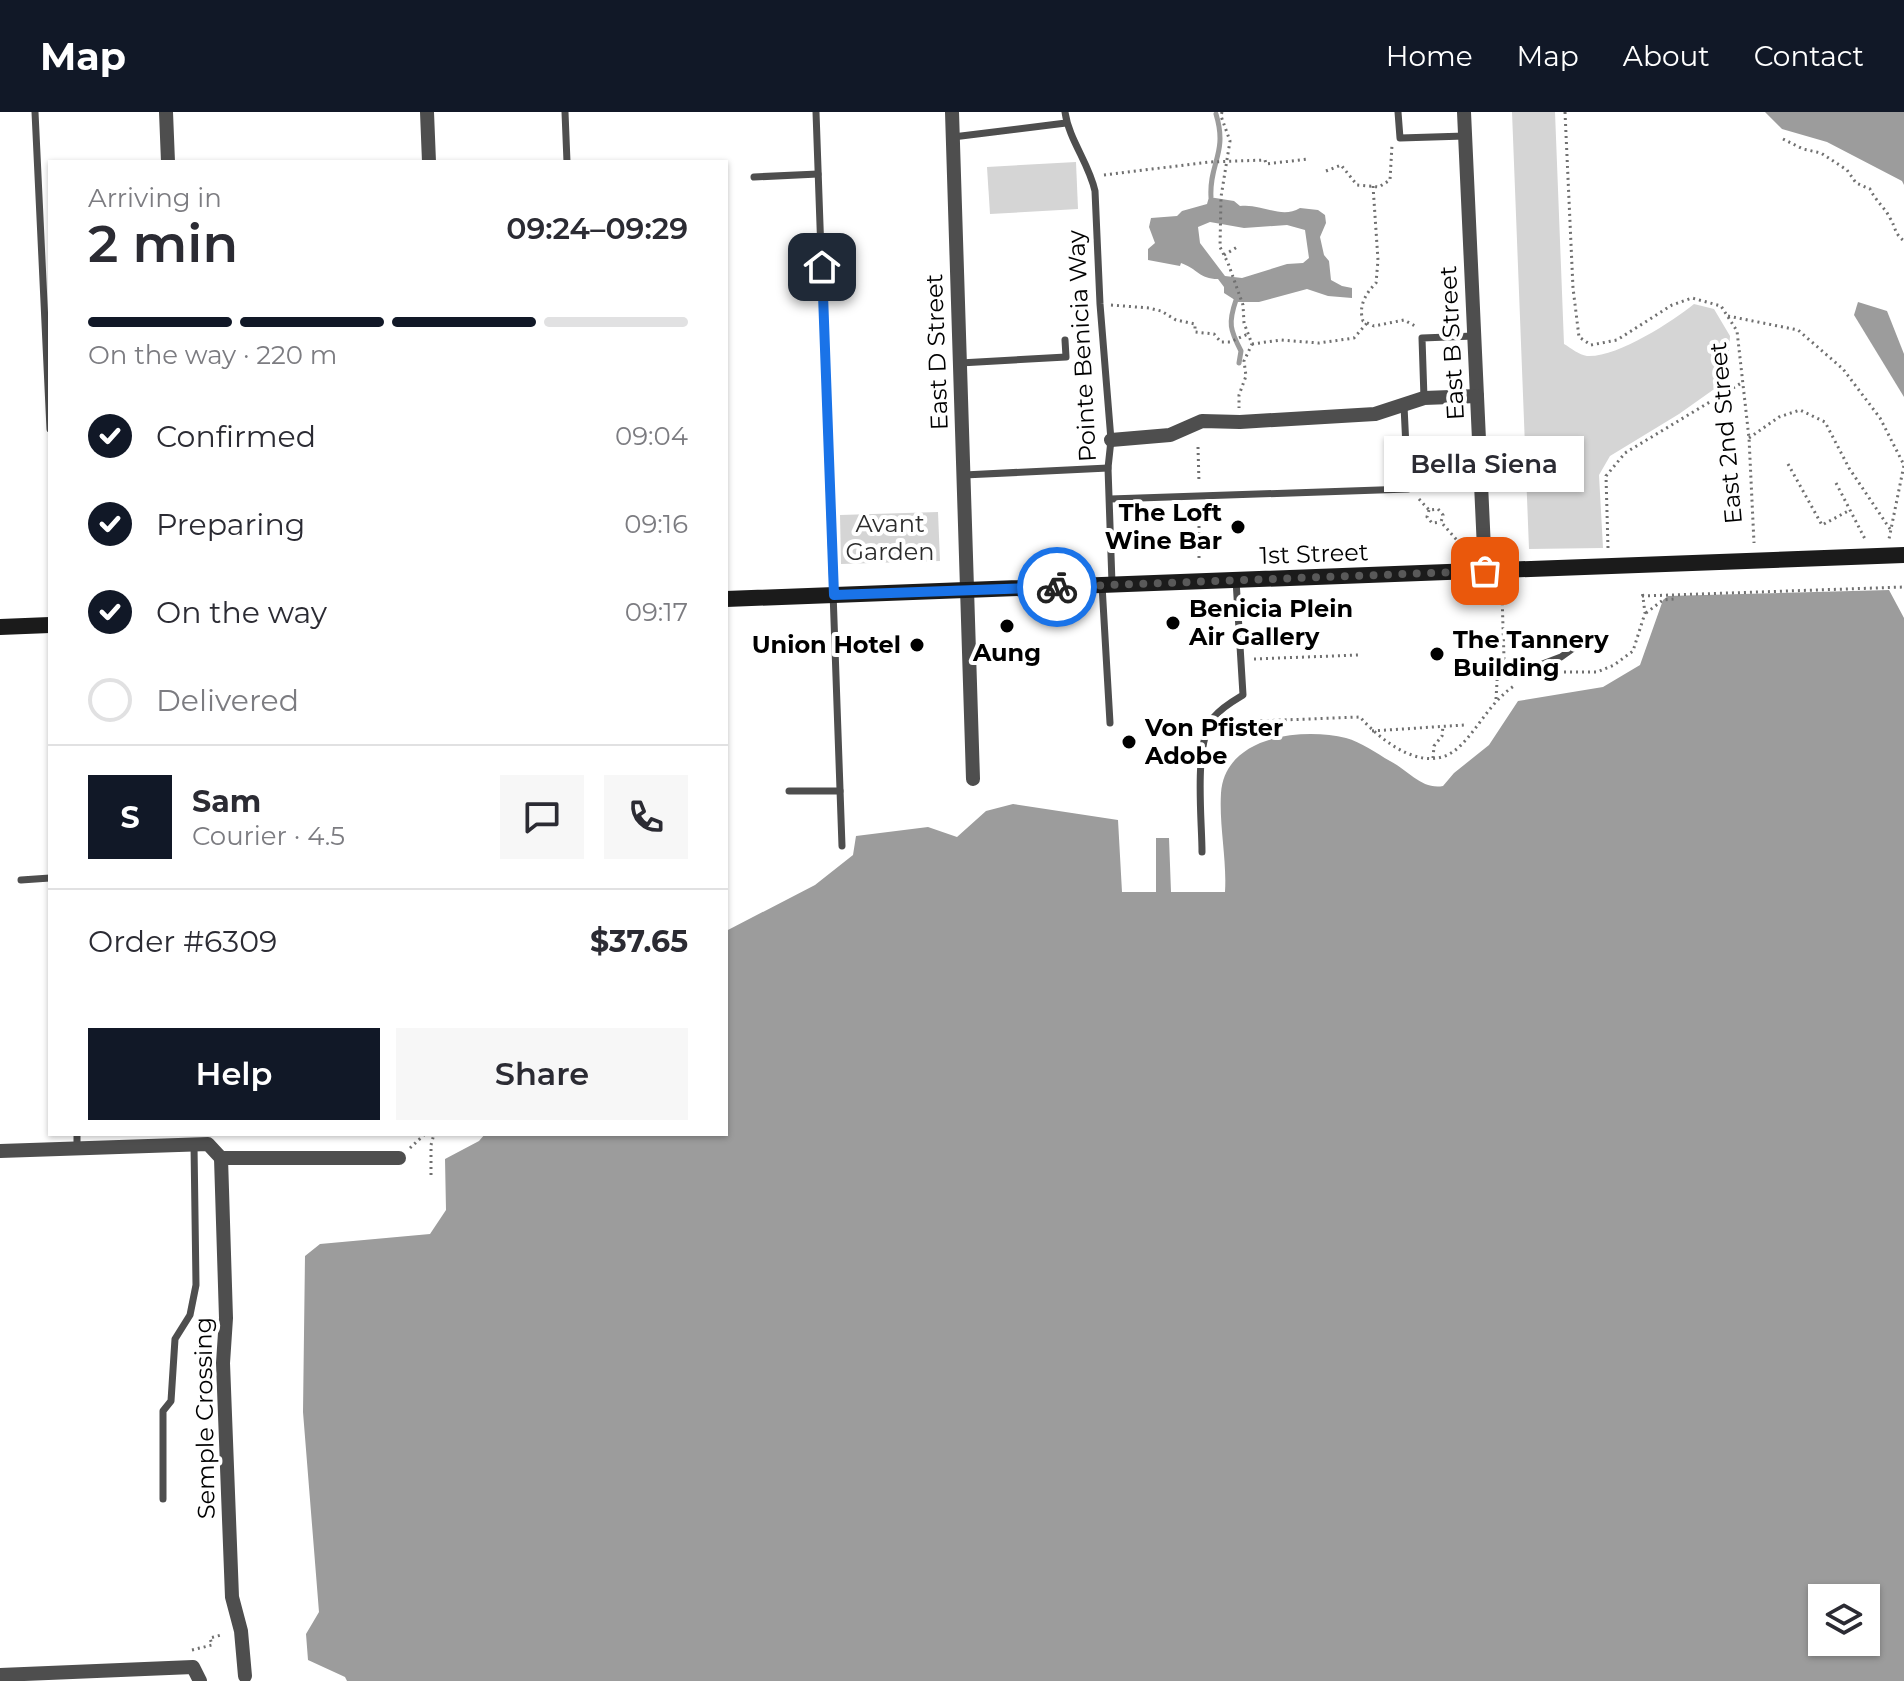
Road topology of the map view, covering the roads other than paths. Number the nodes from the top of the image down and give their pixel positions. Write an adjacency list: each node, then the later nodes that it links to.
1 (35, 112): 21 (lane)
2 (166, 112): 13 (street)
3 (427, 112): 14 (street)
4 (565, 112): 15 (lane)
5 (816, 112): 16 (lane)
6 (952, 112): 12 (street, East D Street)
7 (1065, 112): 10 (lane, Pointe Benicia Way)
8 (1398, 112): 11 (lane)
9 (1464, 112): 11 (street, East B Street)
10 (1066, 123): 12 (lane); 25 (lane, Pointe Benicia Way)
11 (1465, 136): 18 (street, East B Street)
12 (951, 137): 20 (street, East D Street)
13 (168, 160)
14 (429, 160)
15 (567, 160)
16 (818, 174): 17 (lane); 34 (lane)
17 (754, 177)
18 (1474, 336): 22 (street, East B Street); 23 (lane)
19 (1065, 340): 20 (lane)
20 (960, 363): 27 (street, East D Street)
21 (48, 387)
22 (1477, 396): 23 (street); 30 (street, East B Street)
23 (1424, 398): 24 (street)
24 (1404, 406): 25 (street); 28 (lane)
25 (1111, 440): 26 (lane, Pointe Benicia Way)
26 (1108, 468): 27 (lane); 28 (lane, Pointe Benicia Way)
27 (964, 475): 33 (street, East D Street)
28 (1110, 499): 32 (lane, Pointe Benicia Way)
29 (1898, 555): 30 (main road, 1st Street)
30 (1485, 571): 31 (main road, 1st Street)
31 (1236, 580): 32 (main road, 1st Street); 45 (lane)
32 (1107, 585): 33 (main road, 1st Street); 40 (lane, Pointe Benicia Way)
33 (969, 590): 34 (main road, 1st Street); 41 (street, East D Street)
34 (834, 595): 35 (main road, 1st Street); 43 (lane)
35 (728, 599)
36 (48, 625): 37 (main road)
37 (0, 627)
38 (1582, 642): 39 (lane)
39 (1520, 677)
40 (1110, 723)
41 (973, 779)
42 (789, 791): 43 (lane)
43 (840, 791): 44 (lane)
44 (842, 846)
45 (1202, 852)
46 (48, 878): 47 (lane)
47 (21, 880)
48 (77, 1141): 49 (street); 50 (street)
49 (202, 1141): 51 (street); 53 (lane)
50 (0, 1151)
51 (221, 1158): 52 (street); 55 (street, Semple Crossing)
52 (399, 1158)
53 (163, 1499)
54 (0, 1675): 56 (street)
55 (245, 1676)
56 (200, 1681)

